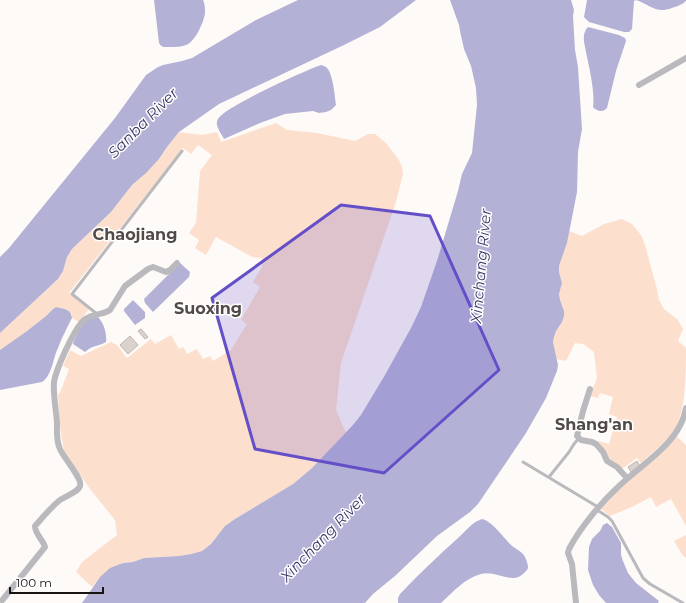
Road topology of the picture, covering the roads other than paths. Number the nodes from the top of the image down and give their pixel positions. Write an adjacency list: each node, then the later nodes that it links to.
1 (686, 58): 2 (street)
2 (639, 85)
3 (182, 151): 5 (lane)
4 (177, 263): 5 (street)
5 (98, 314): 13 (street)
6 (590, 389): 8 (street)
7 (686, 408): 11 (street)
8 (579, 438): 10 (lane); 11 (street)
9 (523, 462): 10 (lane)
10 (549, 477): 12 (lane)
11 (627, 478): 12 (street)
12 (598, 509): 14 (street); 15 (lane)
13 (0, 603)
14 (576, 603)
15 (683, 603)

